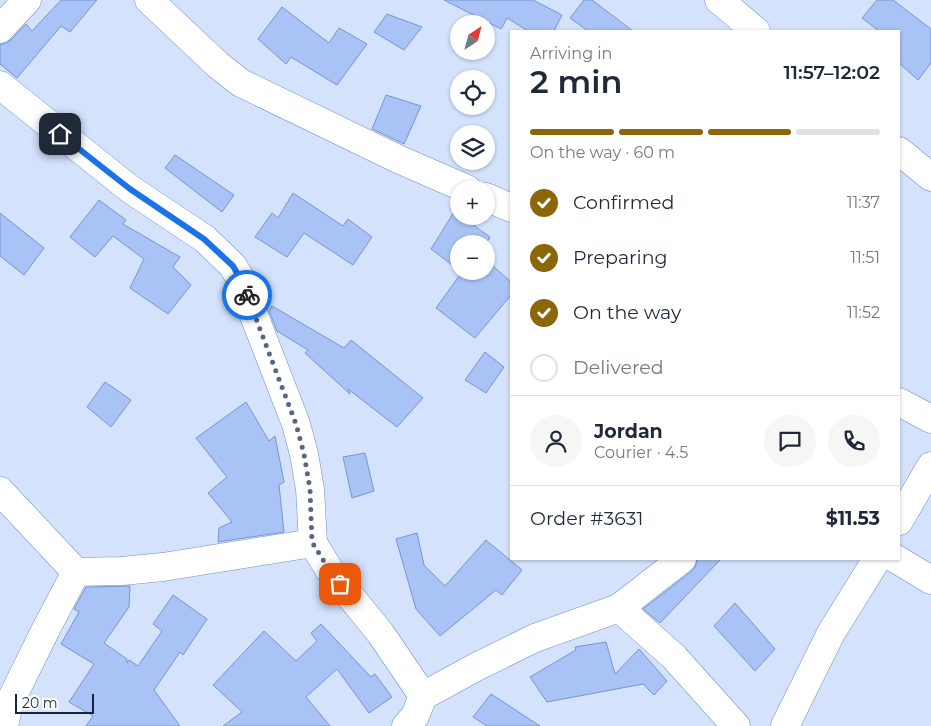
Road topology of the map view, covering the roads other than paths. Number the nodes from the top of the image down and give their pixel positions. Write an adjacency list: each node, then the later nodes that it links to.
1 (27, 0): 4 (street)
2 (149, 0): 9 (street)
3 (719, 0): 5 (street)
4 (0, 29)
5 (755, 30)
6 (0, 85): 17 (street)
7 (900, 152): 8 (street)
8 (931, 177)
9 (450, 182)
10 (495, 201): 11 (street)
11 (510, 208)
12 (900, 403): 13 (street)
13 (931, 419)
14 (931, 466): 16 (street)
15 (0, 492): 21 (street)
16 (900, 519)
17 (312, 542): 21 (street); 25 (street)
18 (681, 560): 23 (street)
19 (876, 560): 27 (street)
20 (898, 560): 22 (street)
21 (76, 572): 24 (street)
22 (931, 580)
23 (619, 608): 25 (street); 26 (street)
24 (4, 709)
25 (416, 716)
26 (736, 726)
27 (785, 726)

